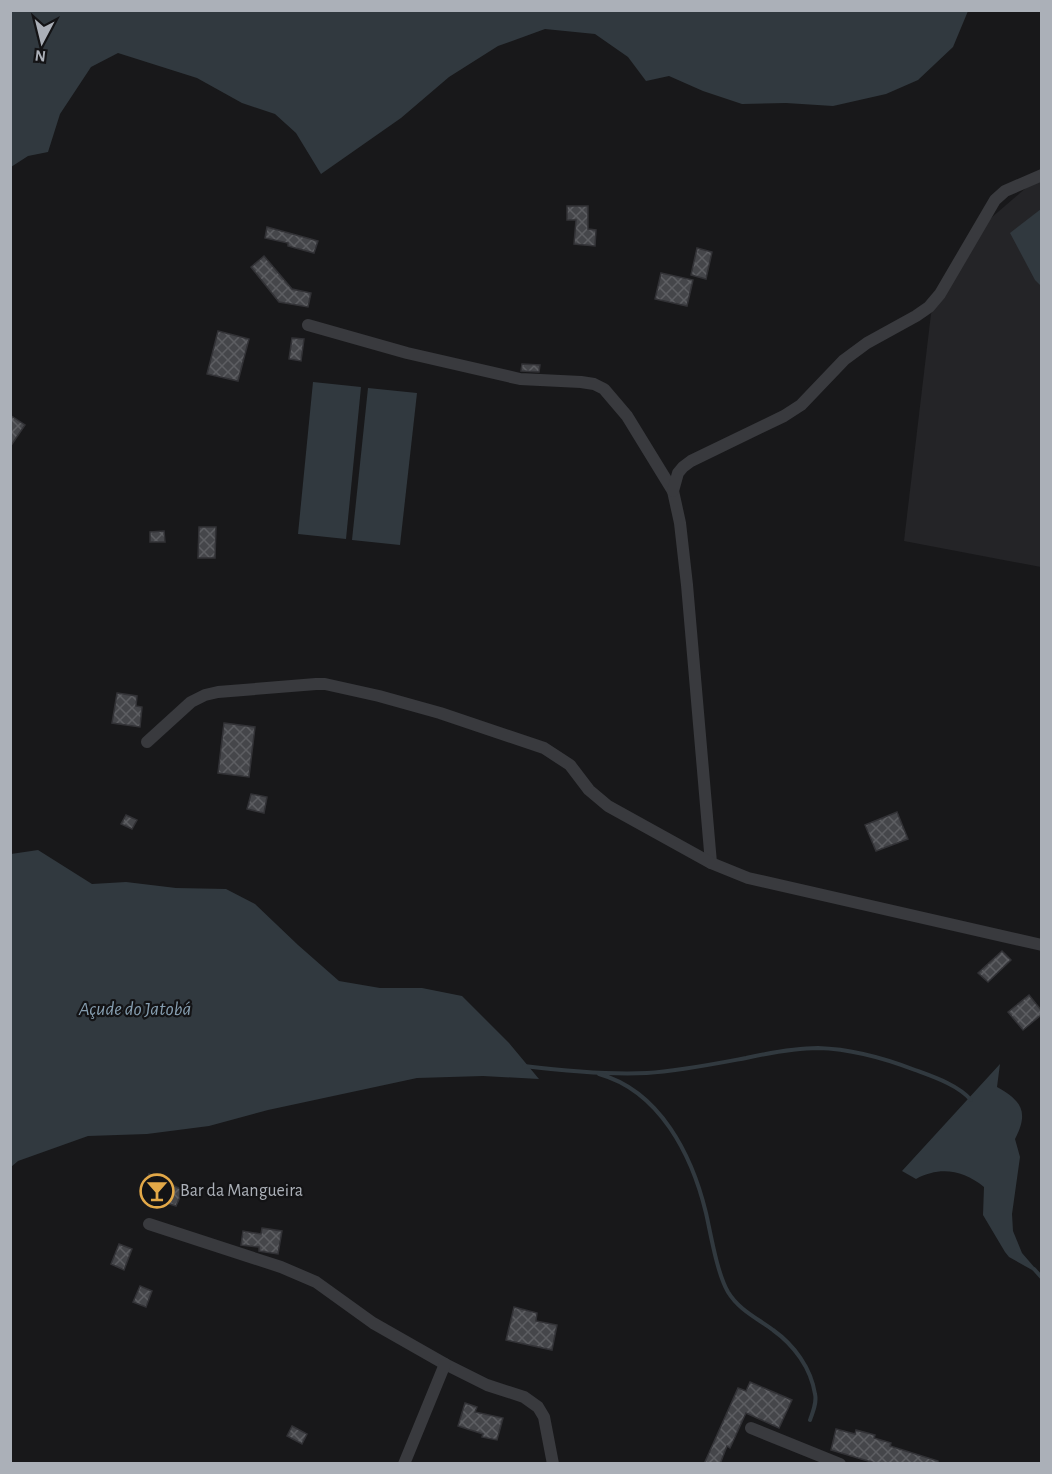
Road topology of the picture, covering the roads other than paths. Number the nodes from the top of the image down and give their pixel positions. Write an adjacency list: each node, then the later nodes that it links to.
1 (1041, 175): 3 (street)
2 (308, 325): 3 (street)
3 (673, 491): 5 (street)
4 (147, 742): 5 (street)
5 (711, 863): 6 (street)
6 (1041, 945)
7 (149, 1224): 8 (street)
8 (445, 1364): 10 (street); 11 (street)
9 (751, 1428): 12 (street)
10 (404, 1464)
11 (553, 1464)
12 (840, 1464)

